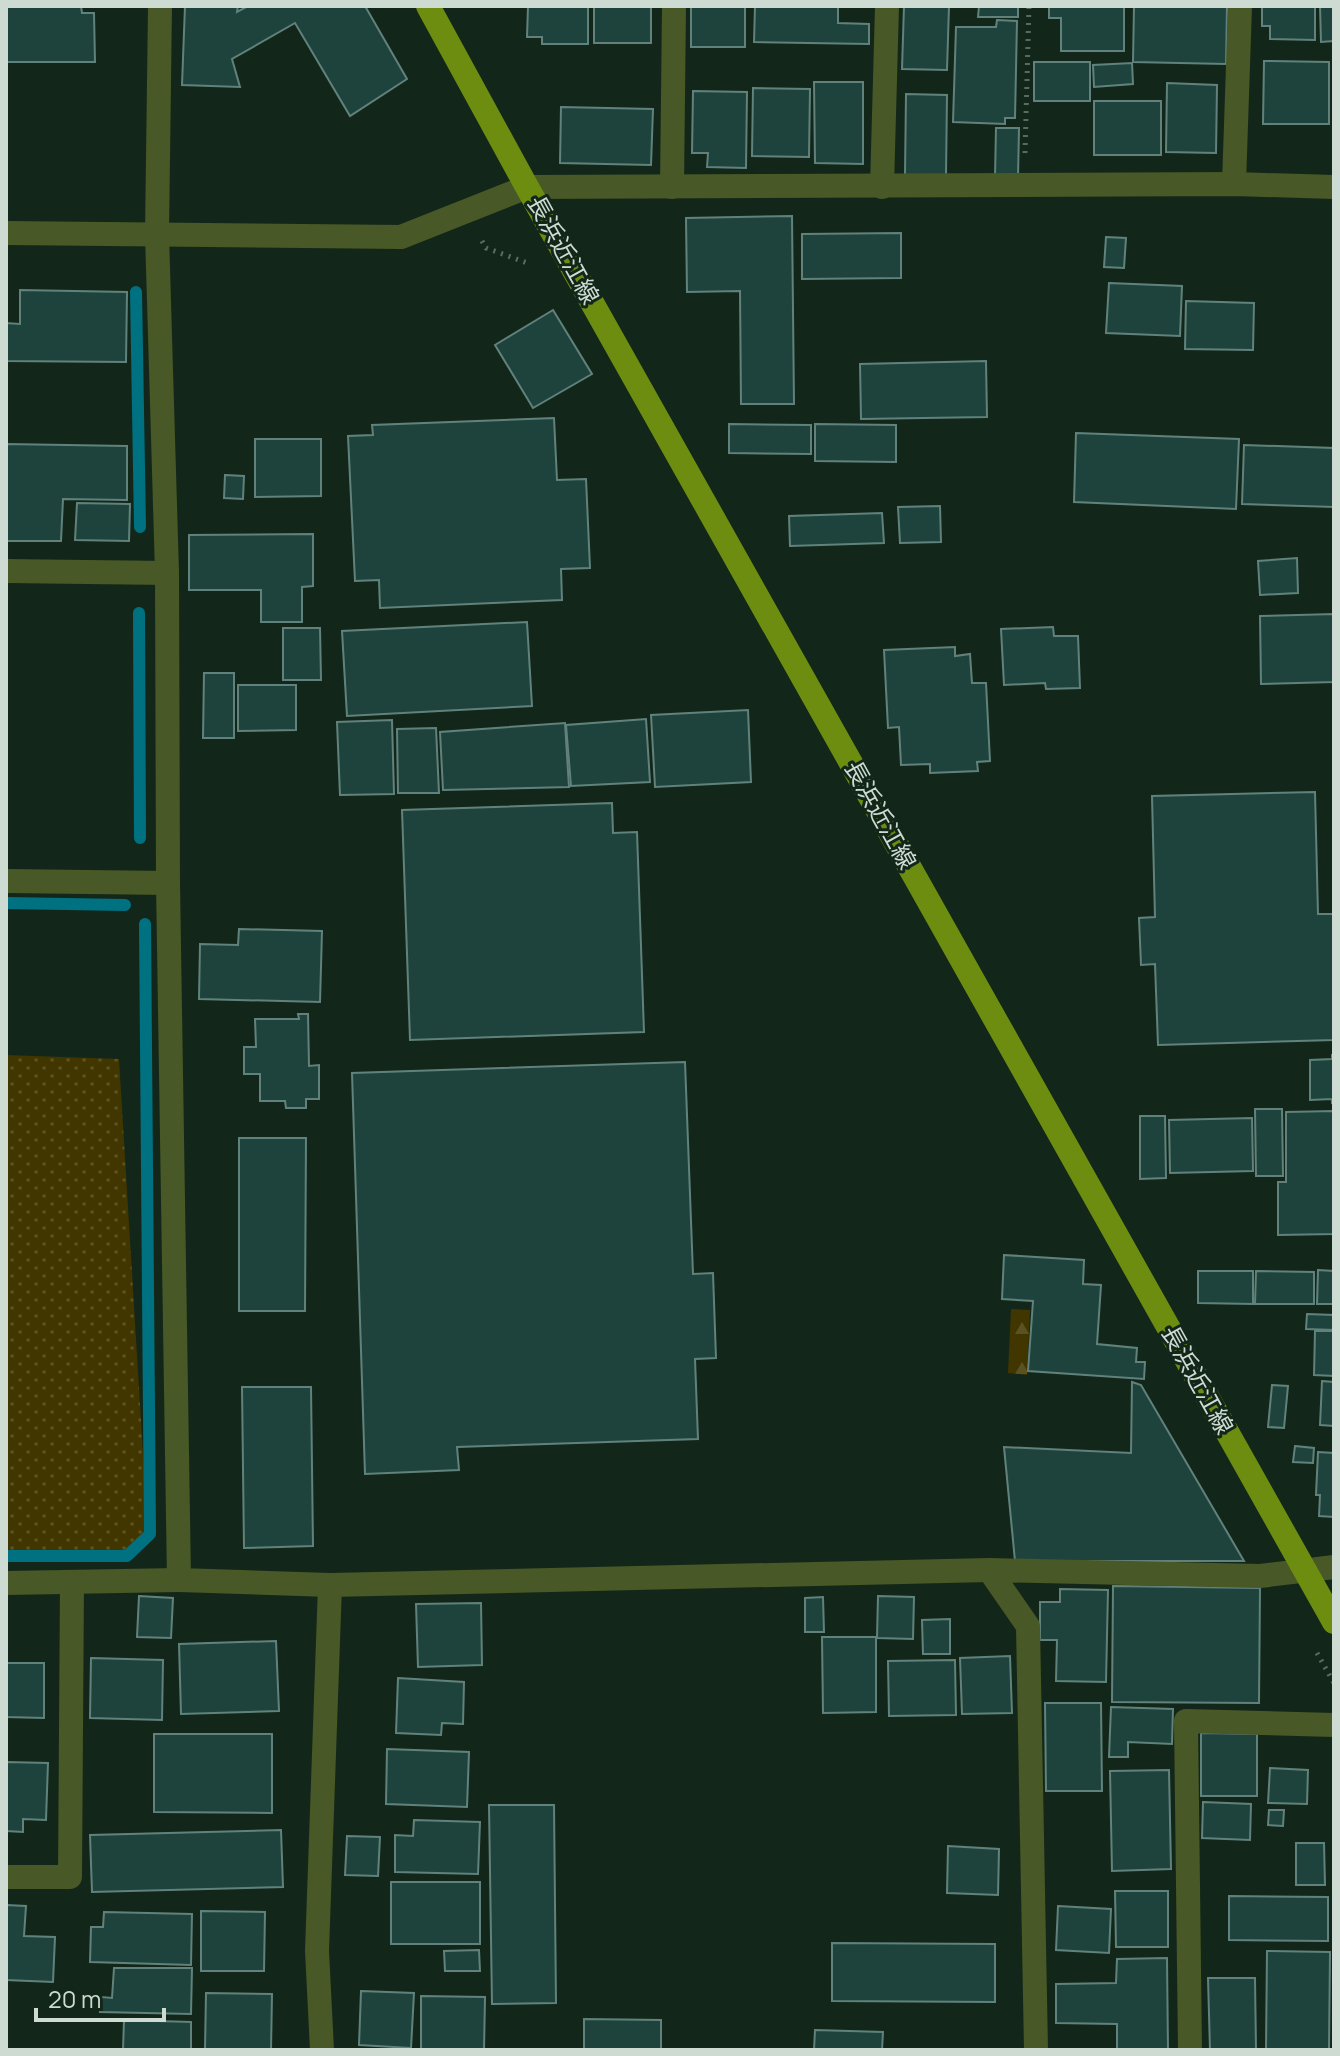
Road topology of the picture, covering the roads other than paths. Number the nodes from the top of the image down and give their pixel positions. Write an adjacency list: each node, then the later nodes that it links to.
1 (160, 6): 12 (street)
2 (428, 6): 7 (main road, 長浜近江線)
3 (674, 6): 8 (street)
4 (887, 6): 9 (street)
5 (1240, 6): 6 (street)
6 (1234, 184): 9 (street); 10 (street)
7 (527, 187): 8 (street); 12 (street); 19 (main road, 長浜近江線)
8 (672, 187): 9 (street)
9 (882, 187)
10 (1334, 187)
11 (6, 233): 12 (street)
12 (157, 234): 14 (street)
13 (6, 571): 14 (street)
14 (167, 573): 16 (street)
15 (6, 881): 16 (street)
16 (168, 883): 20 (street)
17 (1334, 1567): 19 (street)
18 (989, 1570): 19 (street); 23 (street); 28 (street)
19 (1305, 1571): 24 (main road, 長浜近江線)
20 (179, 1580): 22 (street); 23 (street)
21 (6, 1583): 22 (street)
22 (72, 1583): 26 (street)
23 (330, 1585): 27 (street)
24 (1334, 1622)
25 (1334, 1725): 29 (street)
26 (6, 1877)
27 (322, 2050)
28 (1036, 2050)
29 (1190, 2050)

